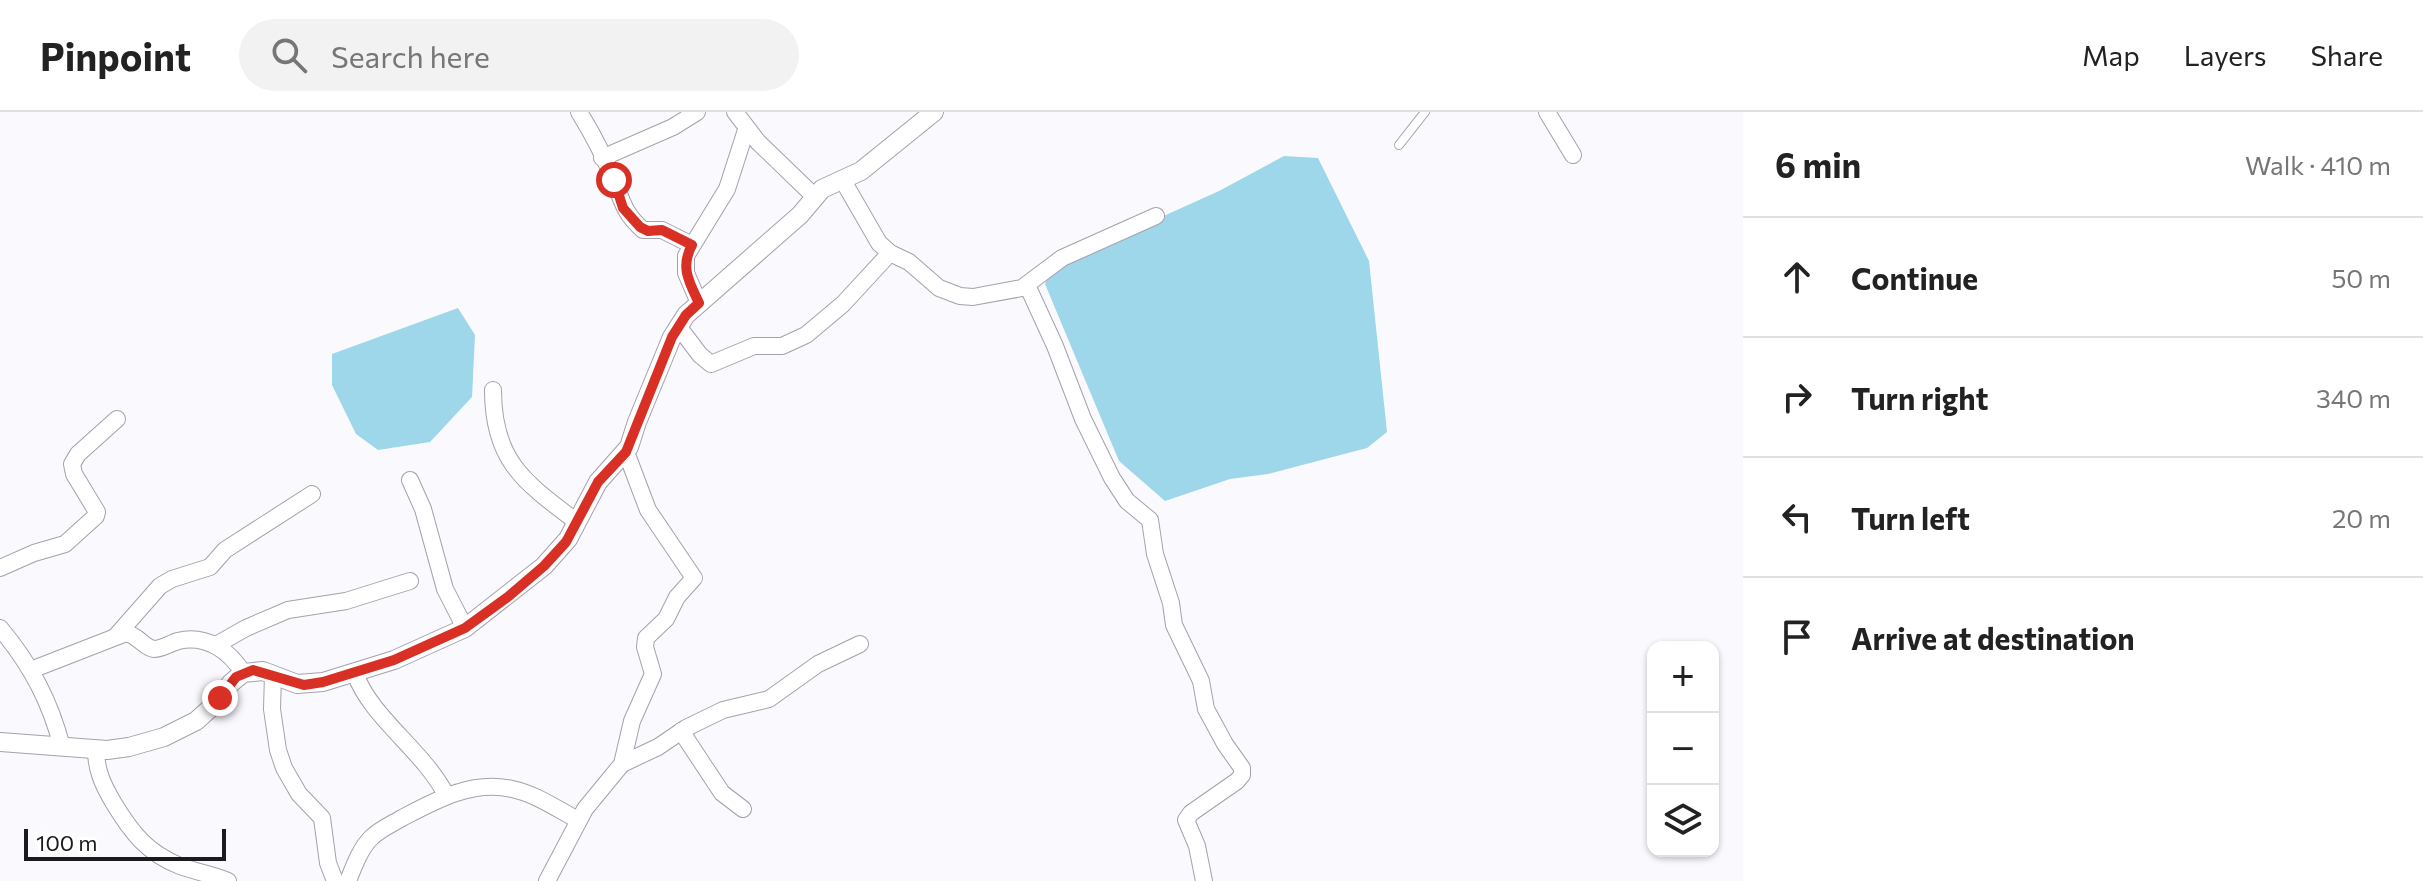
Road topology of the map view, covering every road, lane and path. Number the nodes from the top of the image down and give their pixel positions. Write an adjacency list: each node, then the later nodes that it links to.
1 (579, 112): 10 (street)
2 (697, 112): 10 (street)
3 (735, 112): 7 (street)
4 (934, 112): 11 (street)
5 (1425, 112): 8 (lane)
6 (1547, 112): 9 (street)
7 (746, 130): 12 (street); 14 (street)
8 (1399, 145)
9 (1573, 155)
10 (602, 158): 14 (street)
11 (842, 179): 12 (street); 15 (street)
12 (814, 196): 17 (street)
13 (1156, 216): 16 (street)
14 (692, 245): 17 (street)
15 (890, 253): 16 (street); 18 (street)
16 (1027, 285): 49 (street)
17 (699, 303): 18 (street)
18 (678, 326): 21 (street)
19 (493, 390): 24 (street)
20 (117, 419): 25 (street)
21 (626, 452): 24 (street); 40 (street)
22 (410, 480): 28 (street)
23 (312, 494): 29 (street)
24 (577, 522): 28 (street)
25 (0, 568)
26 (410, 581): 31 (street)
27 (0, 628): 32 (street)
28 (465, 628): 34 (street)
29 (116, 636): 31 (street); 32 (street)
30 (860, 644): 36 (street)
31 (216, 645): 33 (street)
32 (31, 670): 38 (street)
33 (243, 673): 35 (street); 39 (street)
34 (355, 673): 35 (street); 41 (street)
35 (273, 675): 46 (street)
36 (681, 731): 40 (street); 42 (street)
37 (0, 742): 38 (street)
38 (62, 747): 39 (street)
39 (96, 750): 44 (street)
40 (622, 764): 43 (street)
41 (446, 795): 43 (street); 47 (street)
42 (743, 809)
43 (578, 820): 48 (street)
44 (201, 877): 45 (street)
45 (228, 881)
46 (335, 881)
47 (348, 881)
48 (547, 881)
49 (1204, 881)

